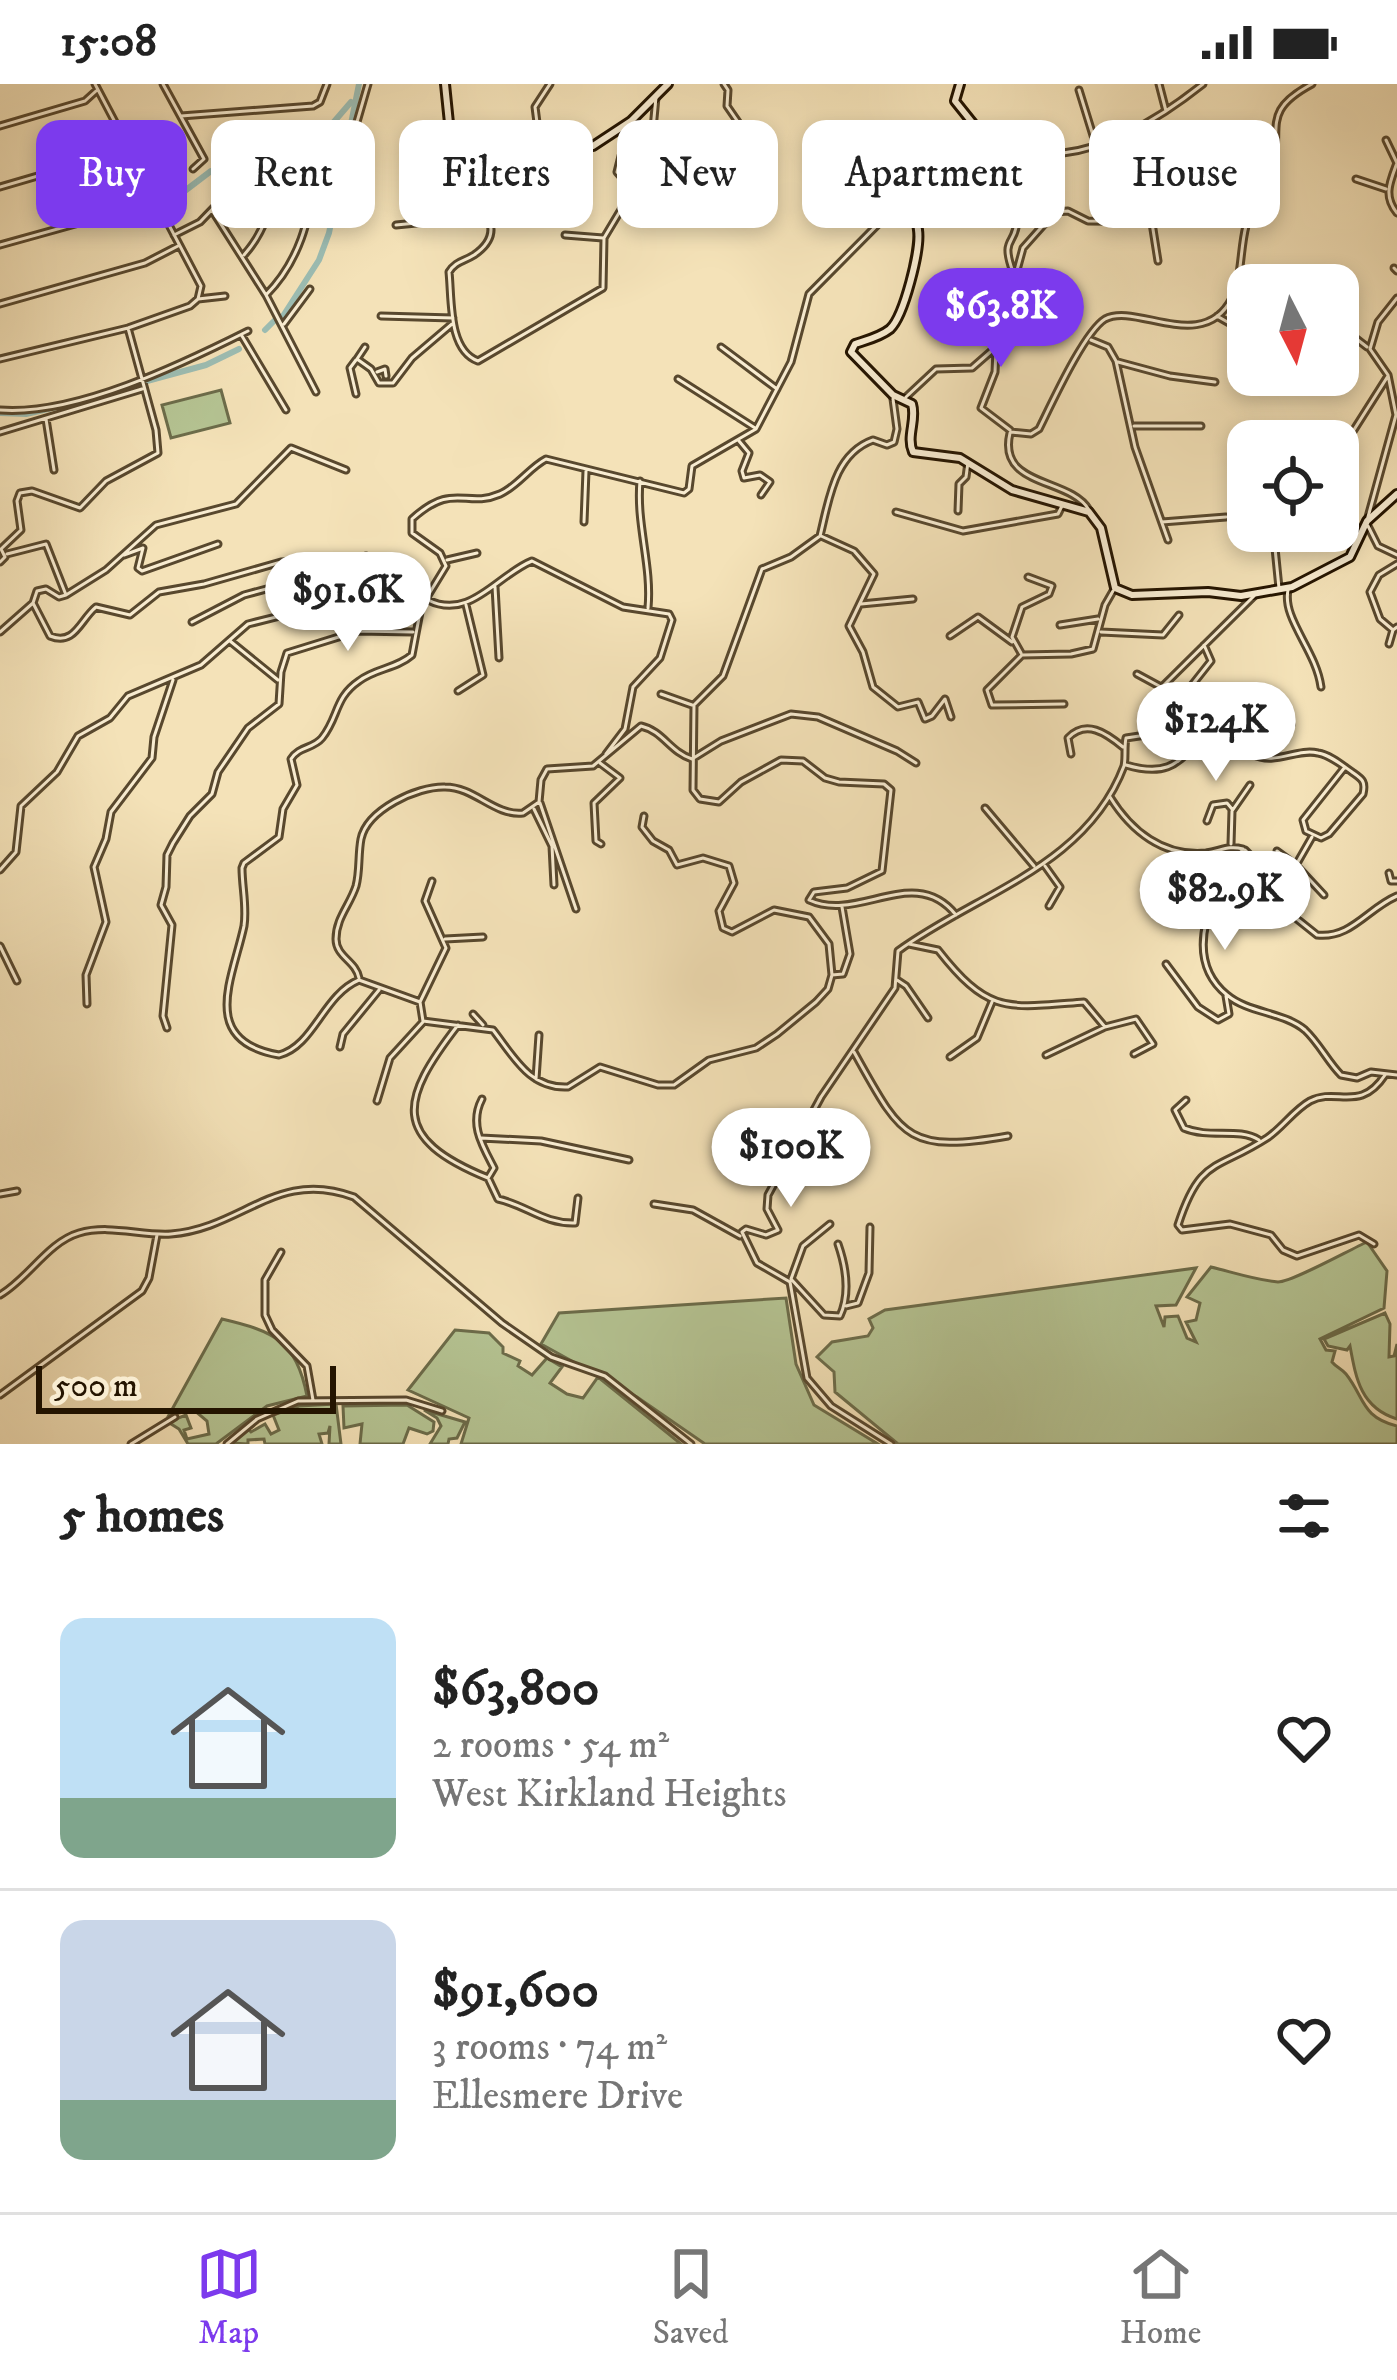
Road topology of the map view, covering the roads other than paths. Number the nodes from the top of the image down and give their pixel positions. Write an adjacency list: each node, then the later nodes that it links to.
1 (164, 84): 16 (street)
2 (327, 84): 16 (street)
3 (368, 84): 18 (street)
4 (446, 84): 19 (main road)
5 (550, 84): 20 (street)
6 (668, 84): 14 (main road)
7 (724, 84): 22 (street)
8 (960, 84): 23 (main road)
9 (1159, 84): 15 (street)
10 (1203, 84): 15 (street)
11 (1312, 84): 25 (street)
12 (96, 87): 17 (street); 27 (street)
13 (1079, 90): 26 (street)
14 (656, 95): 21 (street); 29 (main road)
15 (1166, 112): 24 (street)
16 (181, 116): 31 (street)
17 (114, 120)
18 (358, 120)
19 (449, 120)
20 (537, 120)
21 (654, 120)
22 (737, 120)
23 (971, 120)
24 (1153, 120)
25 (1278, 120)
26 (1089, 121)
27 (0, 126)
28 (1385, 140): 35 (street)
29 (593, 143)
30 (1089, 145): 59 (street)
31 (193, 169)
32 (36, 176): 34 (street)
33 (1356, 179): 35 (street)
34 (0, 187)
35 (1388, 190): 37 (street)
36 (211, 211): 52 (street)
37 (1397, 213)
38 (617, 217): 54 (street)
39 (1089, 221): 59 (street)
40 (396, 225): 41 (street)
41 (399, 225)
42 (61, 228): 55 (street)
43 (170, 228): 52 (street)
44 (224, 228): 57 (street)
45 (261, 228): 57 (street)
46 (306, 228): 61 (street)
47 (488, 228): 68 (street)
48 (874, 228): 88 (street)
49 (918, 228): 91 (main road)
50 (1152, 228): 58 (street)
51 (1245, 228): 66 (street)
52 (173, 235): 56 (street)
53 (566, 235): 54 (street)
54 (604, 238): 68 (street)
55 (0, 245)
56 (179, 245): 64 (street); 65 (street)
57 (242, 256): 61 (street)
58 (1158, 261)
59 (1014, 273): 76 (street)
60 (310, 289): 70 (street)
61 (266, 295): 70 (street)
62 (225, 296): 64 (street)
63 (1397, 298): 77 (street)
64 (198, 299): 71 (street)
65 (0, 304)
66 (1216, 315): 69 (street); 72 (street)
67 (381, 316): 68 (street)
68 (454, 321): 81 (street)
69 (1227, 322)
70 (283, 326): 89 (street)
71 (128, 328): 79 (street); 84 (street)
72 (1089, 339): 80 (street); 101 (street)
73 (1359, 341): 77 (street)
74 (365, 347): 78 (street)
75 (721, 347): 88 (street)
76 (996, 347): 92 (street); 101 (street)
77 (1370, 349): 82 (street)
78 (357, 358): 81 (street); 90 (street)
79 (0, 359)
80 (1116, 361): 86 (street); 97 (street)
81 (374, 375): 83 (street)
82 (1388, 375): 96 (street); 115 (street)
83 (386, 376)
84 (140, 378): 87 (street); 93 (street); 94 (street)
85 (678, 379): 99 (street)
86 (1215, 382)
87 (143, 389): 95 (street); 121 (street)
88 (778, 390): 99 (street)
89 (316, 392)
90 (356, 394)
91 (893, 395): 92 (main road); 118 (street)
92 (905, 399): 103 (main road)
93 (0, 410)
94 (286, 410)
95 (45, 417): 100 (street); 105 (street)
96 (1359, 421)
97 (1132, 426): 98 (street); 117 (street)
98 (1201, 426)
99 (756, 429): 102 (street)
100 (0, 432)
101 (1011, 432): 113 (street)
102 (739, 442): 107 (street); 109 (street)
103 (968, 462): 110 (main road); 111 (street)
104 (586, 469): 107 (street); 116 (street); 127 (street)
105 (54, 470)
106 (346, 470): 126 (street)
107 (640, 481): 143 (street)
108 (1397, 494): 115 (main road)
109 (761, 495)
110 (1063, 504): 112 (street); 113 (main road)
111 (958, 511)
112 (896, 512)
113 (1090, 512): 133 (main road)
114 (1226, 518): 117 (street)
115 (1367, 521): 124 (street); 134 (main road)
116 (584, 522)
117 (1162, 522): 119 (street)
118 (820, 536): 142 (street); 168 (street)
119 (1168, 540)
120 (218, 544): 126 (street)
121 (2, 550): 128 (street); 136 (street)
122 (1276, 552): 134 (street)
123 (477, 553): 127 (street)
124 (1397, 554)
125 (366, 556): 130 (street)
126 (117, 559): 136 (street)
127 (445, 560): 138 (street)
128 (0, 562)
129 (1397, 564): 148 (street)
130 (346, 572): 135 (street); 140 (street)
131 (1028, 578): 154 (street)
132 (495, 585): 141 (street); 143 (street); 158 (street)
133 (1114, 588): 137 (main road); 145 (street)
134 (1283, 589): 137 (main road); 163 (street)
135 (309, 592): 146 (street); 153 (street)
136 (67, 595): 140 (street)
137 (1255, 595): 155 (street)
138 (427, 599): 141 (street); 151 (street)
139 (913, 599): 142 (street)
140 (33, 603): 149 (street)
141 (465, 604): 165 (street)
142 (859, 604): 169 (street)
143 (648, 610): 174 (street)
144 (1179, 615): 150 (street)
145 (1100, 619): 147 (street); 150 (street)
146 (192, 622)
147 (1060, 625)
148 (1395, 628): 156 (street)
149 (0, 632)
150 (1099, 632): 157 (street)
151 (417, 633): 161 (street); 214 (street)
152 (950, 636): 154 (street)
153 (230, 641): 160 (street); 161 (street)
154 (1013, 643): 157 (street)
155 (1203, 643): 162 (street); 164 (street)
156 (1389, 644)
157 (1022, 655): 167 (street)
158 (499, 658)
159 (1137, 674): 164 (street)
160 (174, 678): 196 (street); 220 (street)
161 (279, 681): 227 (street)
162 (1192, 685)
163 (1321, 687)
164 (1163, 688): 172 (street)
165 (458, 691)
166 (661, 694): 168 (street)
167 (1064, 704)
168 (694, 705): 175 (street)
169 (951, 717)
170 (1228, 724): 171 (street); 178 (street); 179 (street)
171 (1291, 724)
172 (1124, 748): 173 (street); 178 (street)
173 (1071, 754)
174 (605, 756): 175 (street); 176 (street)
175 (692, 759): 177 (street); 203 (street)
176 (598, 762): 182 (street); 189 (street)
177 (916, 763)
178 (1125, 764): 181 (street)
179 (1346, 767): 188 (street); 188 (street)
180 (1250, 785): 185 (street)
181 (1109, 796): 190 (street); 193 (street)
182 (539, 802): 183 (street); 205 (street)
183 (533, 808): 200 (street); 214 (street)
184 (985, 808): 195 (street)
185 (1232, 811): 187 (street); 190 (street)
186 (644, 816): 212 (street)
187 (1207, 821)
188 (1312, 836): 194 (street)
189 (601, 844)
190 (1231, 846): 191 (street)
191 (1244, 849): 202 (street); 217 (street)
192 (1276, 851): 194 (street)
193 (1043, 864): 195 (street); 204 (street)
194 (1296, 865): 201 (street)
195 (1036, 869): 206 (street)
196 (0, 870)
197 (1389, 873): 199 (street)
198 (432, 881): 208 (street)
199 (1397, 881)
200 (554, 885)
201 (1324, 895)
202 (1397, 896)
203 (842, 905): 206 (street); 212 (street)
204 (1049, 905)
205 (576, 909)
206 (957, 917): 209 (street)
207 (483, 937): 208 (street)
208 (443, 939): 219 (street)
209 (908, 944): 213 (street); 218 (street)
210 (0, 946): 215 (street)
211 (1166, 964): 217 (street)
212 (832, 975): 236 (street)
213 (896, 979): 222 (street); 230 (street)
214 (359, 980): 216 (street)
215 (17, 981)
216 (380, 989): 219 (street); 229 (street)
217 (1226, 994): 234 (street)
218 (993, 1000): 226 (street); 233 (street)
219 (420, 1002): 223 (street)
220 (87, 1004)
221 (473, 1014): 225 (street)
222 (928, 1018)
223 (423, 1021): 224 (street); 239 (street)
224 (458, 1025): 225 (street); 244 (street)
225 (484, 1027): 236 (street)
226 (1105, 1027): 231 (street); 232 (street)
227 (167, 1028)
228 (539, 1035): 236 (street)
229 (340, 1047)
230 (853, 1051): 240 (street); 252 (street)
231 (1134, 1054)
232 (1046, 1055)
233 (950, 1058)
234 (1386, 1073): 235 (street); 242 (street)
235 (1397, 1075)
236 (536, 1081)
237 (482, 1099): 241 (street)
238 (1186, 1100): 242 (street)
239 (376, 1102)
240 (1008, 1136)
241 (480, 1138): 243 (street); 244 (street)
242 (1260, 1141): 254 (street)
243 (629, 1160)
244 (488, 1178): 247 (street)
245 (16, 1191): 246 (street)
246 (0, 1194)
247 (578, 1198)
248 (654, 1204): 252 (street)
249 (830, 1224): 256 (street)
250 (870, 1227): 258 (street)
251 (158, 1233): 257 (street); 259 (street); 265 (street)
252 (742, 1237): 256 (street)
253 (838, 1244): 258 (street)
254 (1374, 1244)
255 (281, 1252): 260 (street)
256 (790, 1281): 258 (street); 266 (street)
257 (0, 1295)
258 (844, 1306)
259 (0, 1395)
260 (313, 1402): 261 (street); 264 (street)
261 (442, 1411)
262 (175, 1417): 263 (street)
263 (130, 1444)
264 (227, 1444)
265 (691, 1444)
266 (890, 1444)

